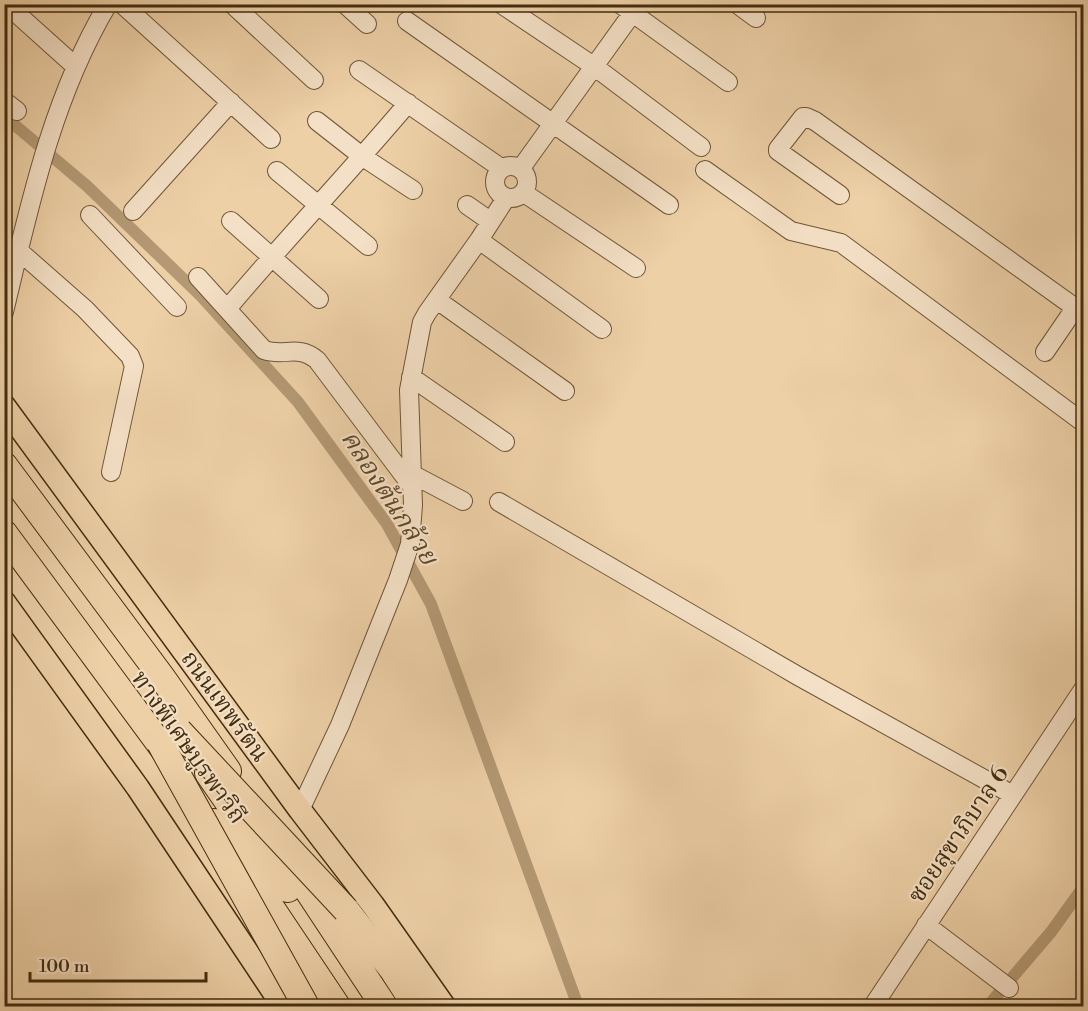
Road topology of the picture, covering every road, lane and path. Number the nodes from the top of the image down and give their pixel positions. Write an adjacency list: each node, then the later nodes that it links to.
1 (6, 4): 12 (street)
2 (108, 4): 12 (street)
3 (122, 4): 17 (street)
4 (232, 4): 15 (street)
5 (345, 4): 11 (street)
6 (501, 4): 13 (street)
7 (737, 4): 9 (street)
8 (630, 8): 13 (street); 16 (street)
9 (756, 18)
10 (407, 21): 20 (street)
11 (367, 24)
12 (75, 66): 40 (street)
13 (595, 67): 20 (street); 22 (street)
14 (359, 69): 18 (street)
15 (314, 80)
16 (728, 82)
17 (231, 102): 21 (street); 34 (street)
18 (408, 103): 23 (street); 24 (street)
19 (317, 121): 23 (street)
20 (552, 125): 25 (street); 33 (street)
21 (271, 139)
22 (701, 147)
23 (363, 157): 28 (street); 31 (street)
24 (501, 168): 25 (street); 29 (street)
25 (521, 168): 29 (street)
26 (705, 170): 55 (street)
27 (277, 171): 31 (street)
28 (413, 190)
29 (515, 195): 37 (street); 42 (street)
30 (840, 195): 48 (street)
31 (318, 204): 39 (street); 41 (street)
32 (467, 205): 37 (street)
33 (669, 205)
34 (133, 211)
35 (90, 215): 46 (street)
36 (231, 221): 41 (street)
37 (490, 221): 38 (street)
38 (479, 240): 45 (street); 50 (street)
39 (368, 246)
40 (18, 251): 49 (street); 58 (street)
41 (272, 255): 44 (street); 47 (street)
42 (636, 268)
43 (198, 277): 47 (street)
44 (319, 299)
45 (437, 300): 52 (street); 53 (street)
46 (177, 307)
47 (226, 309): 59 (street)
48 (1079, 311): 51 (street)
49 (4, 312)
50 (602, 329)
51 (1045, 352)
52 (411, 377): 56 (street); 59 (street)
53 (565, 391)
54 (4, 406): 69 (main road, ถนนเทพรัตน)
55 (1083, 423)
56 (505, 442)
57 (4, 465): 77 (highway, ถนนเทพรัตน)
58 (111, 472)
59 (411, 479): 61 (street); 69 (street)
60 (4, 492): 67 (highway, ทางพิเศษบูรพาวิถี)
61 (463, 501)
62 (499, 502): 68 (street)
63 (4, 533): 67 (highway, ทางพิเศษบูรพาวิถี)
64 (4, 548): 74 (highway)
65 (4, 602): 72 (main road)
66 (1083, 688): 68 (street, ซอยสุขาภิบาล 6)
67 (170, 737): 73 (highway, bridge); 75 (highway, ทางพิเศษบูรพาวิถี, bridge); 76 (highway, ทางพิเศษบูรพาวิถี, bridge); 78 (highway, bridge)
68 (1013, 795): 70 (street, ซอยสุขาภิบาล 6)
69 (300, 810): 79 (main road, ถนนเทพรัตน)
70 (926, 925): 71 (street); 80 (street, ซอยสุขาภิบาล 6)
71 (1009, 988)
72 (283, 1006)
73 (306, 1006)
74 (328, 1006)
75 (337, 1006)
76 (366, 1006)
77 (384, 1006)
78 (416, 1006)
79 (444, 1006)
80 (873, 1006)

